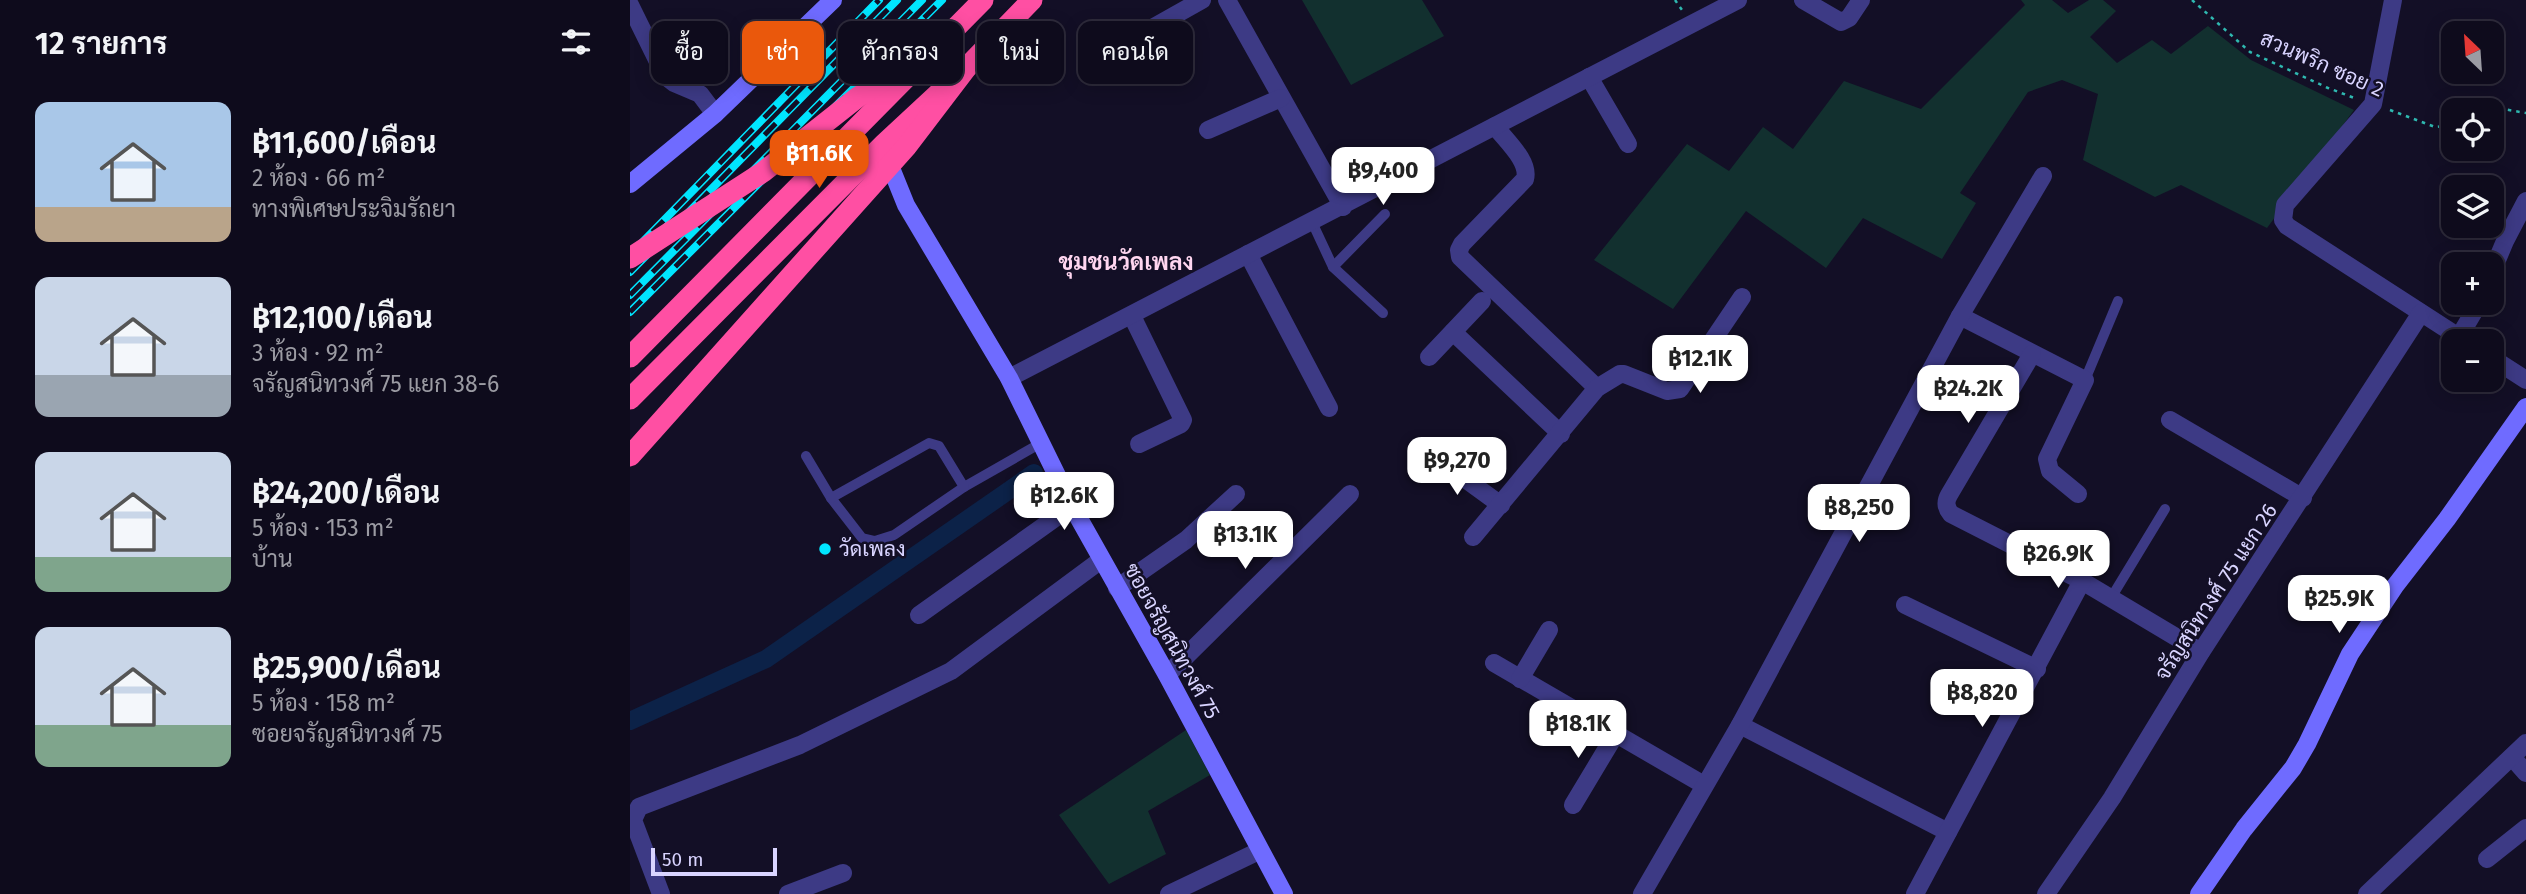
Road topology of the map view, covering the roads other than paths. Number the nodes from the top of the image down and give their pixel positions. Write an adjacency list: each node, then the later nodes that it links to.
1 (808, 0): 12 (street)
2 (833, 0): 12 (street)
3 (983, 0): 13 (highway)
4 (1035, 0): 15 (highway); 24 (street)
5 (1202, 0): 14 (street)
6 (1227, 0): 19 (street)
7 (1738, 0): 16 (street)
8 (1803, 0): 9 (street)
9 (1861, 0)
10 (2393, 0): 39 (street)
11 (630, 5): 20 (street)
12 (817, 16): 20 (street)
13 (962, 21)
14 (1165, 21)
15 (968, 66): 52 (highway, bridge); 60 (highway, bridge)
16 (1589, 77): 21 (street); 23 (street)
17 (879, 84): 33 (highway, bridge)
18 (900, 84): 45 (highway, bridge)
19 (1281, 98): 22 (street); 28 (street)
20 (715, 114): 26 (street)
21 (1495, 126): 28 (street); 51 (street)
22 (1208, 130)
23 (1628, 144)
24 (884, 150): 48 (street, ซอยจรัญสนิทวงศ์ 75); 55 (street)
25 (2043, 176): 41 (street)
26 (630, 184)
27 (2526, 201): 31 (street)
28 (1343, 207): 30 (street)
29 (1385, 214): 34 (lane)
30 (1312, 222): 32 (street); 34 (lane)
31 (2500, 252)
32 (1248, 254): 40 (street); 54 (street)
33 (630, 258)
34 (1333, 267): 38 (lane)
35 (1742, 298): 51 (street)
36 (1482, 301): 43 (street)
37 (2118, 301): 49 (lane)
38 (1383, 313)
39 (2421, 313): 42 (street); 68 (street, จรัญสนิทวงศ์ 75 แยก 26)
40 (1132, 316): 48 (street); 59 (street)
41 (1960, 316): 44 (street); 85 (street)
42 (2446, 329)
43 (1453, 332): 46 (street); 57 (street)
44 (2032, 354): 49 (street); 74 (street)
45 (630, 357)
46 (1429, 357)
47 (2504, 366): 50 (street)
48 (1009, 378): 58 (street, ซอยจรัญสนิทวงศ์ 75)
49 (2085, 380): 66 (street)
50 (2526, 380)
51 (1597, 388): 57 (street)
52 (630, 399)
53 (2526, 407): 104 (street)
54 (1329, 408)
55 (630, 409)
56 (2170, 420): 68 (street)
57 (1561, 434): 69 (street)
58 (1041, 443): 63 (lane); 70 (street, ซอยจรัญสนิทวงศ์ 75)
59 (1139, 444)
60 (630, 456)
61 (806, 456): 67 (lane)
62 (1435, 457): 69 (street)
63 (964, 487): 67 (lane); 67 (lane)
64 (1236, 494): 75 (street)
65 (1350, 494): 83 (street)
66 (2078, 494)
67 (831, 498)
68 (2303, 498): 80 (street, จรัญสนิทวงศ์ 75 แยก 26)
69 (1501, 505): 72 (street)
70 (1072, 506): 73 (street, ซอยจรัญสนิทวงศ์ 75); 78 (street)
71 (2165, 509): 76 (lane)
72 (1474, 537)
73 (1101, 559): 75 (street, ซอยจรัญสนิทวงศ์ 75); 97 (street)
74 (2082, 581): 76 (street); 82 (street)
75 (1117, 588): 83 (street, ซอยจรัญสนิทวงศ์ 75)
76 (2111, 598): 80 (street)
77 (1905, 605): 82 (street)
78 (919, 615)
79 (1549, 629): 84 (street)
80 (2201, 652): 103 (street, จรัญสนิทวงศ์ 75 แยก 26)
81 (1494, 663): 84 (street)
82 (2037, 669): 93 (street)
83 (1167, 675): 94 (street, ซอยจรัญสนิทวงศ์ 75)
84 (1520, 678): 86 (street)
85 (1740, 725): 90 (street); 93 (street)
86 (1615, 734): 90 (street); 91 (street)
87 (2526, 743): 88 (street)
88 (2512, 757): 89 (street); 105 (street)
89 (2526, 773)
90 (1704, 785): 101 (street)
91 (1573, 805)
92 (2526, 828): 95 (street)
93 (1948, 832): 102 (street)
94 (1259, 851): 99 (street); 100 (street, ซอยจรัญสนิทวงศ์ 75)
95 (2487, 859)
96 (843, 873): 98 (street)
97 (662, 894)
98 (788, 894)
99 (1169, 894)
100 (1284, 894)
101 (1642, 894)
102 (1915, 894)
103 (2046, 894)
104 (2199, 894)
105 (2367, 894)

